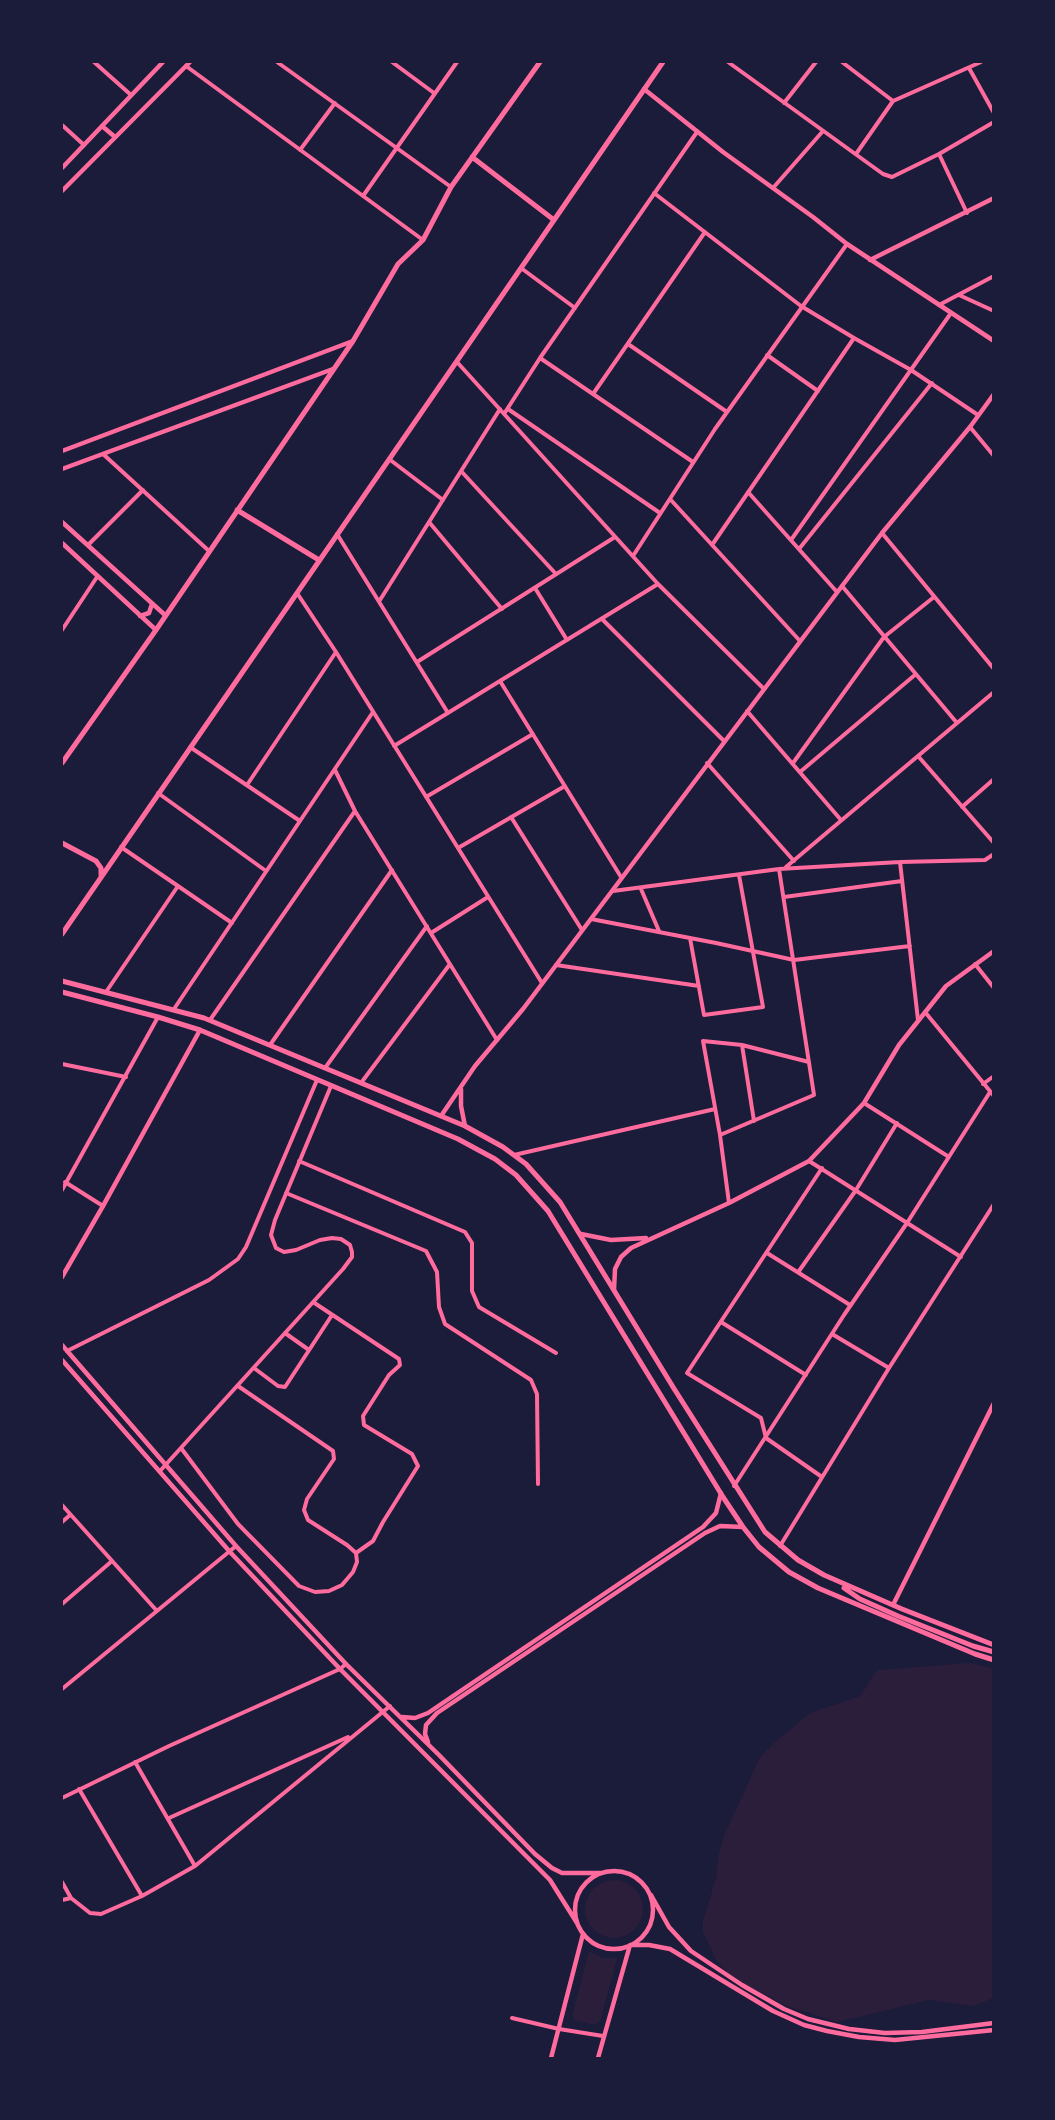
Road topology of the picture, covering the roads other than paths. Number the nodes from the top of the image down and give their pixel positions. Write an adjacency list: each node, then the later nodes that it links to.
1 (94, 62): 18 (street)
2 (163, 62): 18 (street)
3 (278, 62): 21 (street)
4 (392, 62): 17 (street)
5 (457, 62): 17 (street)
6 (540, 62): 34 (main road)
7 (663, 62): 16 (main road)
8 (728, 62): 14 (street)
9 (737, 62): 14 (street)
10 (816, 62): 20 (street)
11 (842, 62): 19 (street)
12 (981, 62): 15 (street)
13 (188, 63): 28 (street); 31 (street)
14 (734, 66): 20 (street)
15 (969, 68): 19 (street); 22 (street)
16 (644, 89): 27 (street); 43 (main road)
17 (434, 93): 30 (street)
18 (131, 95): 25 (street)
19 (893, 101): 32 (street)
20 (784, 103): 26 (street)
21 (335, 104): 30 (street); 31 (street)
22 (993, 114)
23 (993, 122): 33 (street)
24 (62, 125): 29 (street)
25 (102, 126): 28 (street); 29 (street)
26 (823, 131): 32 (street); 37 (street)
27 (698, 132): 37 (street); 39 (street)
28 (115, 137): 38 (street)
29 (84, 145): 35 (street)
30 (395, 147): 36 (street); 40 (street)
31 (300, 150): 40 (street)
32 (856, 154): 33 (street)
33 (939, 154): 42 (street)
34 (472, 158): 36 (main road); 43 (main road)
35 (62, 168)
36 (451, 188): 45 (main road)
37 (773, 188): 46 (street)
38 (62, 191)
39 (654, 193): 44 (street); 53 (street)
40 (363, 196): 45 (street)
41 (993, 198): 42 (street)
42 (967, 213): 47 (street)
43 (554, 220): 48 (main road)
44 (705, 232): 52 (street); 59 (street)
45 (423, 240): 57 (main road)
46 (847, 244): 47 (street); 52 (street)
47 (870, 261): 51 (street)
48 (520, 268): 53 (street); 62 (main road)
49 (993, 276): 50 (street)
50 (958, 294): 51 (street); 54 (street)
51 (939, 305): 55 (street)
52 (801, 306): 56 (street); 60 (street)
53 (575, 308): 61 (street)
54 (993, 311)
55 (951, 313): 58 (street); 64 (street)
56 (854, 338): 64 (street); 66 (street)
57 (353, 341): 63 (main road); 75 (street)
58 (993, 342)
59 (628, 344): 68 (street); 71 (street)
60 (767, 355): 66 (street); 71 (street)
61 (540, 358): 68 (street); 70 (street)
62 (456, 361): 69 (street); 78 (main road)
63 (333, 369): 76 (street); 86 (main road)
64 (911, 370): 65 (street); 93 (street)
65 (932, 383): 73 (street); 97 (street)
66 (818, 390): 83 (street)
67 (993, 393): 73 (street)
68 (593, 394): 79 (street)
69 (500, 409): 72 (street); 81 (street)
70 (507, 409): 72 (street); 87 (street)
71 (727, 412): 79 (street)
72 (504, 414): 92 (street)
73 (978, 414): 74 (street)
74 (970, 427): 77 (street); 90 (street)
75 (62, 451)
76 (104, 454): 80 (street); 82 (street)
77 (993, 456)
78 (389, 459): 85 (street); 91 (main road)
79 (694, 462): 84 (street)
80 (62, 469)
81 (461, 471): 85 (street); 101 (street)
82 (143, 490): 95 (street); 98 (street)
83 (748, 492): 93 (street); 96 (street)
84 (670, 499): 87 (street); 96 (street)
85 (443, 500): 89 (street)
86 (237, 510): 98 (main road); 100 (main road)
87 (660, 513): 99 (street)
88 (62, 522): 95 (street)
89 (429, 522): 109 (street); 111 (street)
90 (882, 533): 104 (street); 108 (street)
91 (337, 534): 100 (main road); 109 (street)
92 (615, 537): 99 (street); 101 (street)
93 (791, 540): 97 (street)
94 (62, 543): 102 (street)
95 (88, 545): 110 (street)
96 (712, 545): 119 (street)
97 (799, 549): 107 (street)
98 (209, 551): 112 (main road)
99 (633, 556): 103 (street)
100 (319, 560): 106 (main road)
101 (556, 574): 105 (street)
102 (97, 577): 113 (street); 115 (street)
103 (658, 584): 114 (street); 125 (street)
104 (842, 586): 107 (street); 117 (street)
105 (535, 588): 111 (street); 118 (street)
106 (297, 592): 120 (street); 134 (main road)
107 (837, 592): 119 (street)
108 (934, 597): 117 (street); 122 (street)
109 (380, 600): 121 (street)
110 (152, 604): 112 (street); 113 (street)
111 (502, 609): 121 (street)
112 (165, 615): 116 (main road)
113 (140, 616): 116 (street)
114 (602, 619): 118 (street); 132 (street)
115 (62, 630)
116 (156, 630): 136 (main road)
117 (884, 637): 123 (street); 138 (street)
118 (567, 640): 124 (street)
119 (800, 641): 125 (street)
120 (336, 652): 128 (street); 142 (street)
121 (417, 662): 129 (street)
122 (993, 669)
123 (916, 674): 130 (street); 140 (street)
124 (500, 681): 129 (street); 131 (street)
125 (764, 689): 127 (street)
126 (993, 692): 130 (street)
127 (747, 711): 132 (street); 138 (street)
128 (373, 712): 133 (street); 139 (street)
129 (448, 713): 133 (street)
130 (957, 723): 135 (street)
131 (533, 734): 143 (street); 145 (street)
132 (724, 741): 137 (street)
133 (394, 746): 145 (street)
134 (190, 747): 142 (street); 144 (main road)
135 (918, 756): 146 (street); 149 (street)
136 (62, 763)
137 (708, 763): 156 (street); 163 (street)
138 (792, 764): 140 (street)
139 (335, 770): 147 (street); 150 (street)
140 (800, 772): 149 (street)
141 (993, 779): 146 (street)
142 (247, 785): 150 (street)
143 (565, 786): 148 (street); 163 (street)
144 (158, 793): 153 (main road); 160 (street)
145 (426, 797): 154 (street)
146 (962, 807): 152 (street)
147 (355, 811): 159 (street); 195 (street)
148 (511, 817): 154 (street); 173 (street)
149 (841, 820): 156 (street)
150 (300, 821): 160 (street)
151 (62, 843): 162 (main road)
152 (993, 843)
153 (121, 847): 162 (main road); 165 (street)
154 (458, 848): 168 (street)
155 (993, 854): 157 (street)
156 (794, 861): 158 (street)
157 (900, 862): 158 (street); 164 (street)
158 (782, 869): 161 (street); 169 (street)
159 (392, 870): 172 (street); 199 (street)
160 (266, 871): 171 (street)
161 (740, 875): 166 (street); 179 (street)
162 (101, 877): 176 (main road)
163 (621, 877): 167 (street)
164 (902, 881): 169 (street); 178 (street)
165 (178, 886): 171 (street); 190 (street)
166 (641, 888): 167 (street); 174 (street)
167 (612, 891): 170 (street)
168 (488, 897): 175 (street); 187 (street)
169 (784, 897): 181 (street)
170 (591, 919): 173 (street); 174 (street)
171 (232, 923): 192 (street)
172 (427, 926): 175 (street); 203 (street)
173 (582, 930): 184 (street)
174 (660, 932): 177 (street)
175 (431, 933): 182 (street)
176 (62, 934)
177 (690, 938): 179 (street); 188 (street)
178 (910, 946): 181 (street); 196 (street)
179 (752, 951): 181 (street); 188 (street)
180 (993, 951): 183 (street)
181 (794, 960): 201 (street)
182 (450, 964): 198 (street); 207 (street)
183 (975, 964): 189 (street); 193 (street)
184 (556, 965): 187 (street); 188 (street)
185 (62, 981): 186 (main road)
186 (69, 983): 190 (main road); 191 (main road)
187 (542, 983): 198 (street)
188 (699, 986)
189 (993, 988)
190 (106, 992): 192 (main road)
191 (63, 993): 194 (main road)
192 (174, 1009): 195 (main road)
193 (925, 1011): 196 (street); 208 (street)
194 (158, 1017): 197 (main road); 205 (street)
195 (210, 1020): 199 (main road)
196 (918, 1020): 214 (street)
197 (200, 1030): 206 (main road); 233 (street)
198 (497, 1040): 210 (street)
199 (270, 1045): 203 (main road)
200 (742, 1045): 201 (street); 215 (street); 218 (street)
201 (809, 1062): 218 (street)
202 (62, 1065): 205 (street)
203 (326, 1068): 207 (main road)
204 (993, 1076): 208 (street)
205 (126, 1077): 227 (street)
206 (317, 1080): 209 (main road); 250 (street)
207 (361, 1083): 213 (main road)
208 (983, 1084): 211 (street)
209 (331, 1086): 216 (main road); 224 (street)
210 (462, 1086): 217 (street); 220 (street)
211 (990, 1092): 212 (street); 223 (street)
212 (993, 1096)
213 (398, 1098): 216 (main road); 217 (main road)
214 (864, 1103): 219 (street); 225 (street)
215 (715, 1109): 221 (street); 222 (street)
216 (392, 1111): 258 (main road)
217 (441, 1116): 220 (main road)
218 (754, 1121): 221 (street)
219 (897, 1123): 223 (street); 229 (street)
220 (465, 1126): 222 (main road)
221 (720, 1135): 231 (street)
222 (514, 1155): 235 (main road)
223 (948, 1157): 234 (street)
224 (299, 1161): 230 (street); 251 (street)
225 (809, 1161): 226 (street); 231 (street)
226 (822, 1168): 229 (street); 237 (street)
227 (65, 1182): 228 (street); 233 (street)
228 (62, 1190)
229 (856, 1190): 234 (street); 239 (street)
230 (286, 1194): 242 (street); 265 (street)
231 (729, 1203): 236 (street)
232 (993, 1204): 238 (street)
233 (103, 1206): 240 (street)
234 (907, 1223): 238 (street); 243 (street)
235 (581, 1234): 236 (street); 241 (main road)
236 (651, 1237): 241 (street)
237 (767, 1253): 239 (street); 245 (street)
238 (961, 1257): 254 (street)
239 (798, 1271): 243 (street)
240 (62, 1277)
241 (614, 1291): 257 (main road)
242 (313, 1302): 244 (street); 246 (street)
243 (850, 1305): 247 (street)
244 (332, 1315): 249 (street); 275 (street)
245 (721, 1322): 255 (street); 260 (street)
246 (285, 1333): 249 (street); 253 (street)
247 (832, 1334): 254 (street); 255 (street)
248 (62, 1345): 250 (street)
249 (309, 1350): 253 (street)
250 (67, 1351): 262 (street)
251 (556, 1353)
252 (62, 1360): 263 (street)
253 (254, 1368): 256 (street)
254 (889, 1368): 264 (street)
255 (806, 1375): 260 (street)
256 (238, 1386): 261 (street); 275 (street)
257 (673, 1388): 258 (main road); 266 (main road)
258 (660, 1395): 267 (main road)
259 (993, 1403): 279 (street)
260 (766, 1438): 264 (street); 266 (street)
261 (181, 1448): 262 (street); 275 (street)
262 (165, 1465): 263 (street); 272 (street)
263 (160, 1471): 274 (street)
264 (822, 1477): 273 (street)
265 (538, 1484)
266 (734, 1486): 273 (main road)
267 (721, 1493): 271 (main road); 289 (street)
268 (62, 1504): 269 (street)
269 (70, 1515): 270 (street); 276 (street)
270 (62, 1522)
271 (743, 1527): 283 (main road); 291 (street)
272 (236, 1546): 274 (street); 284 (street)
273 (780, 1546): 277 (main road)
274 (230, 1552): 280 (street); 285 (street)
275 (356, 1553)
276 (112, 1562): 278 (street); 280 (street)
277 (827, 1576): 279 (main road); 282 (main road)
278 (62, 1604)
279 (893, 1605): 281 (main road)
280 (157, 1611): 286 (street)
281 (993, 1645)
282 (993, 1653)
283 (993, 1660)
284 (346, 1664): 285 (street); 287 (street)
285 (340, 1669): 288 (street); 292 (street)
286 (62, 1689)
287 (390, 1706): 288 (street); 289 (street)
288 (383, 1712): 290 (street); 303 (street)
289 (401, 1717): 291 (street)
290 (355, 1734): 295 (street); 296 (street)
291 (429, 1744): 297 (street)
292 (135, 1762): 293 (street); 295 (street)
293 (79, 1789): 294 (street); 300 (street)
294 (62, 1798)
295 (169, 1818): 296 (street)
296 (195, 1866): 300 (street)
297 (602, 1873): 299 (street); 303 (street)
298 (62, 1881): 301 (street)
299 (651, 1895): 305 (street); 307 (street)
300 (142, 1896): 301 (street)
301 (71, 1899): 302 (street)
302 (62, 1900)
303 (577, 1923): 304 (street)
304 (583, 1934): 305 (street); 308 (street)
305 (630, 1946): 309 (street); 310 (street)
306 (512, 2018): 308 (street)
307 (993, 2023)
308 (559, 2029): 310 (street); 311 (street)
309 (993, 2030)
310 (603, 2036): 312 (street)
311 (551, 2058)
312 (598, 2058)

